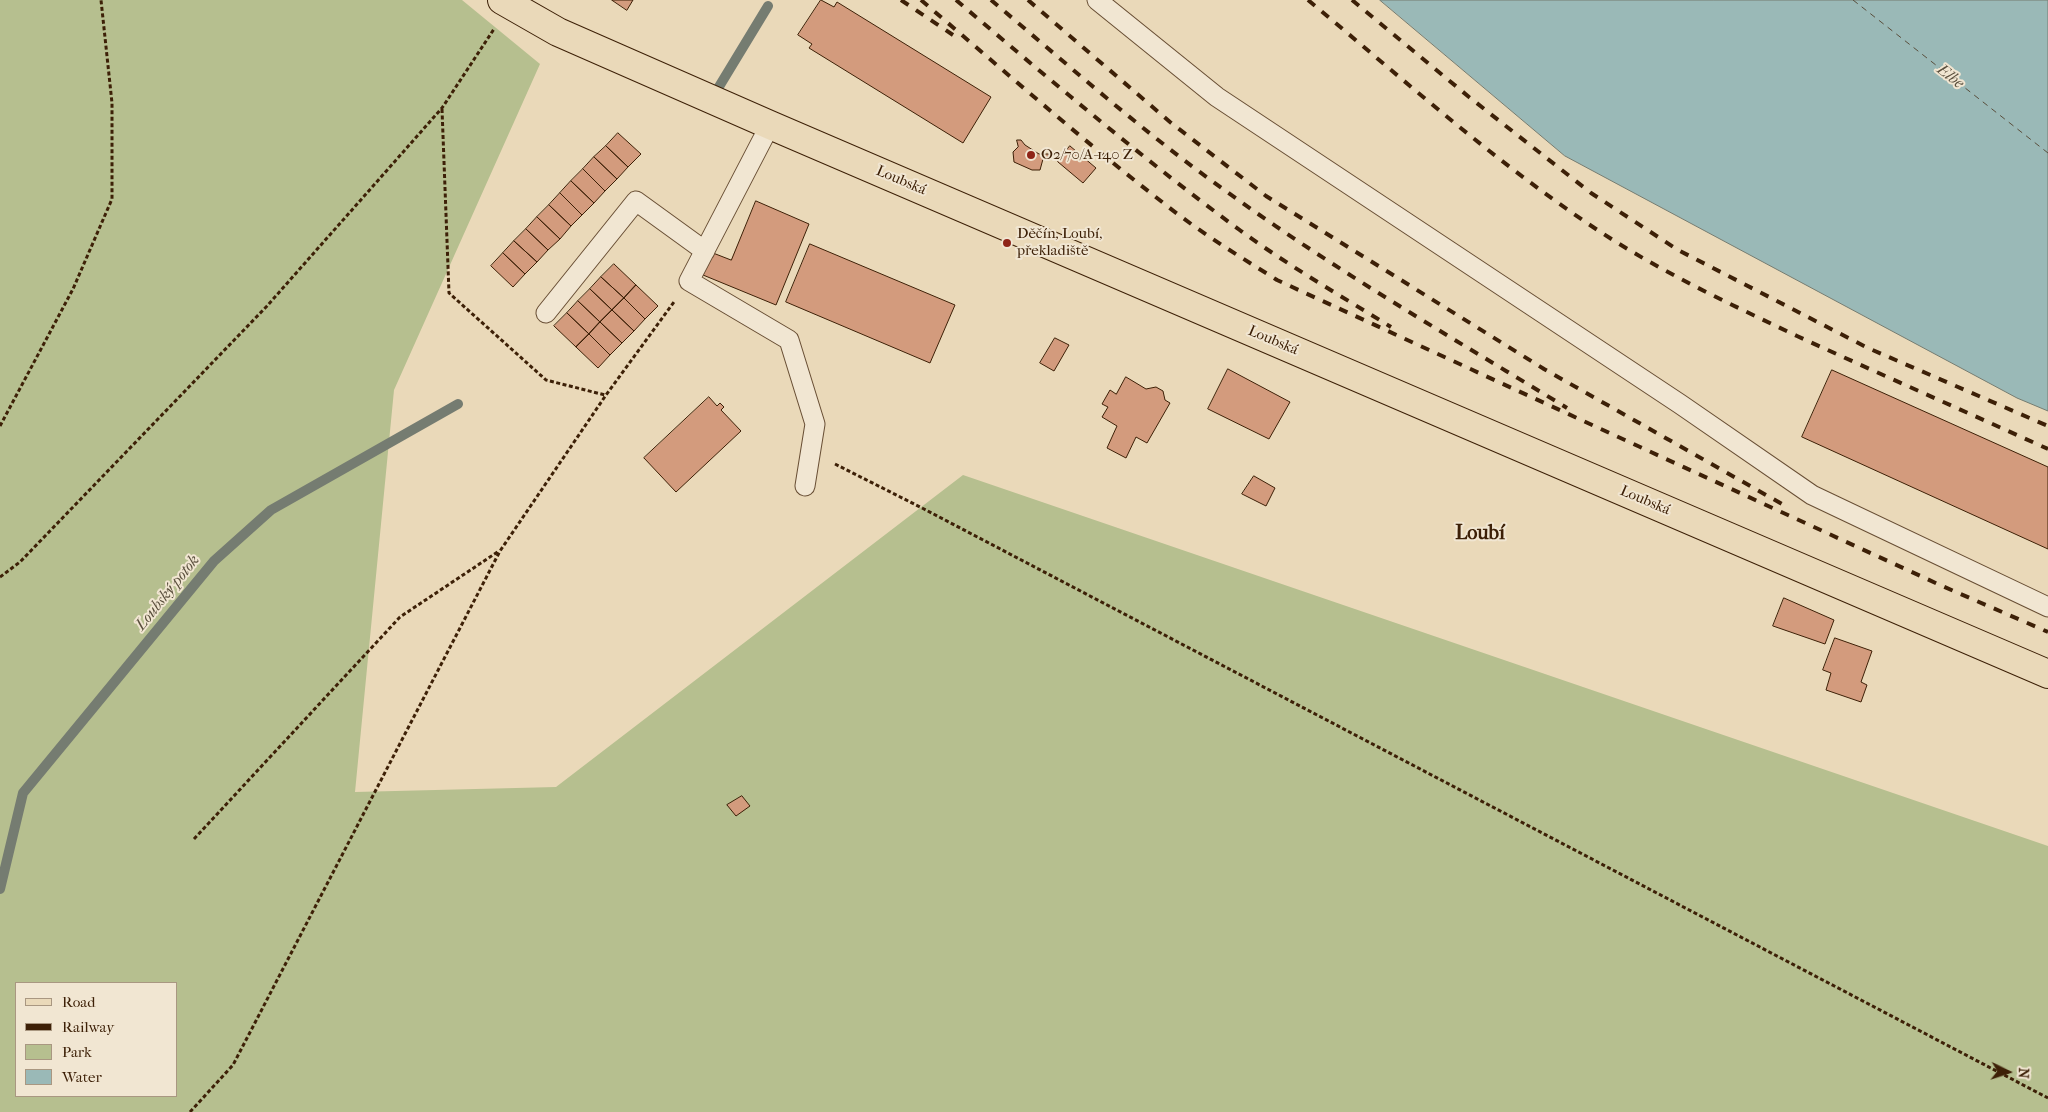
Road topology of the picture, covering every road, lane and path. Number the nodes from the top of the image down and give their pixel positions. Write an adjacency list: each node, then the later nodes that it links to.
1 (101, 0): 10 (path)
2 (1097, 0): 15 (lane)
3 (506, 3): 4 (path); 5 (main road, Loubská)
4 (442, 108): 9 (path); 14 (path)
5 (770, 125): 6 (lane); 16 (main road, Loubská)
6 (705, 251): 7 (lane); 8 (lane)
7 (689, 281): 9 (path); 11 (lane)
8 (546, 313)
9 (606, 395): 13 (path)
10 (0, 426)
11 (810, 452): 12 (lane); 18 (path)
12 (805, 486)
13 (500, 551): 17 (path); 19 (path)
14 (0, 577)
15 (2048, 607)
16 (2048, 674)
17 (194, 839)
18 (2048, 1098)
19 (190, 1112)

